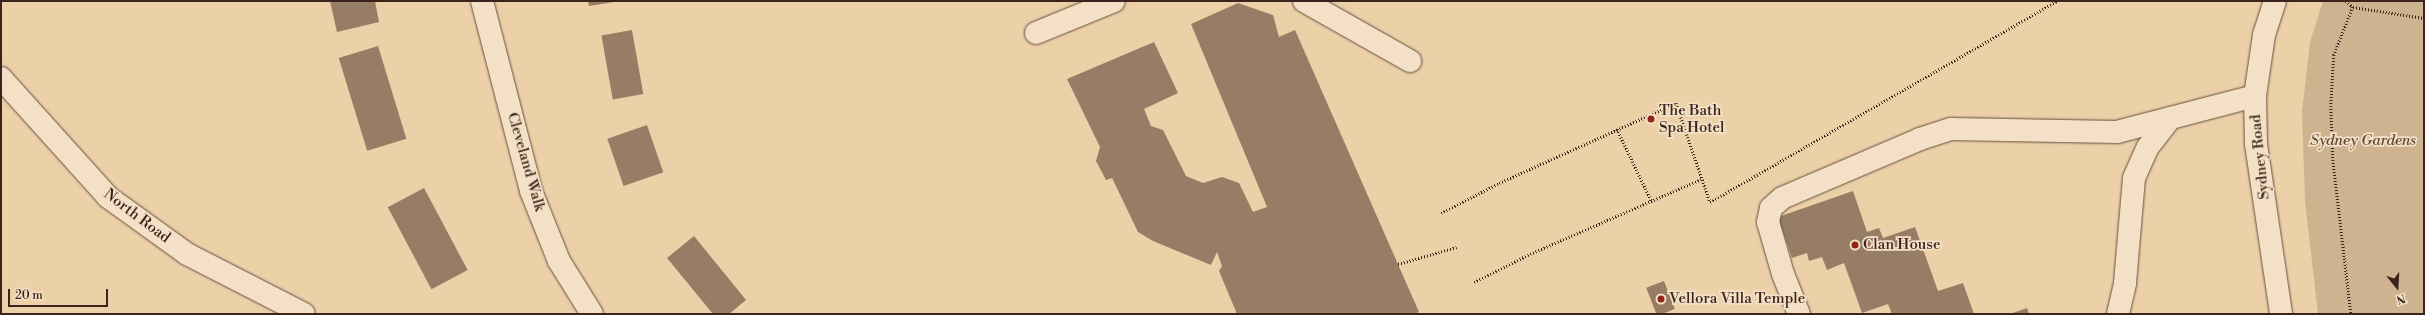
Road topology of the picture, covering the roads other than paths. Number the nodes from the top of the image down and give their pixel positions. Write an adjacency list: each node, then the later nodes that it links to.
1 (482, 1): 11 (street, Cleveland Walk)
2 (1114, 1): 5 (street)
3 (1304, 1): 6 (street)
4 (2275, 1): 8 (street, Sydney Road)
5 (1036, 34)
6 (1410, 61)
7 (1, 78): 10 (street, North Road)
8 (2255, 96): 9 (street); 14 (street, Sydney Road)
9 (2171, 118): 12 (street); 13 (street)
10 (304, 314)
11 (592, 314)
12 (1799, 314)
13 (2118, 314)
14 (2281, 314)

